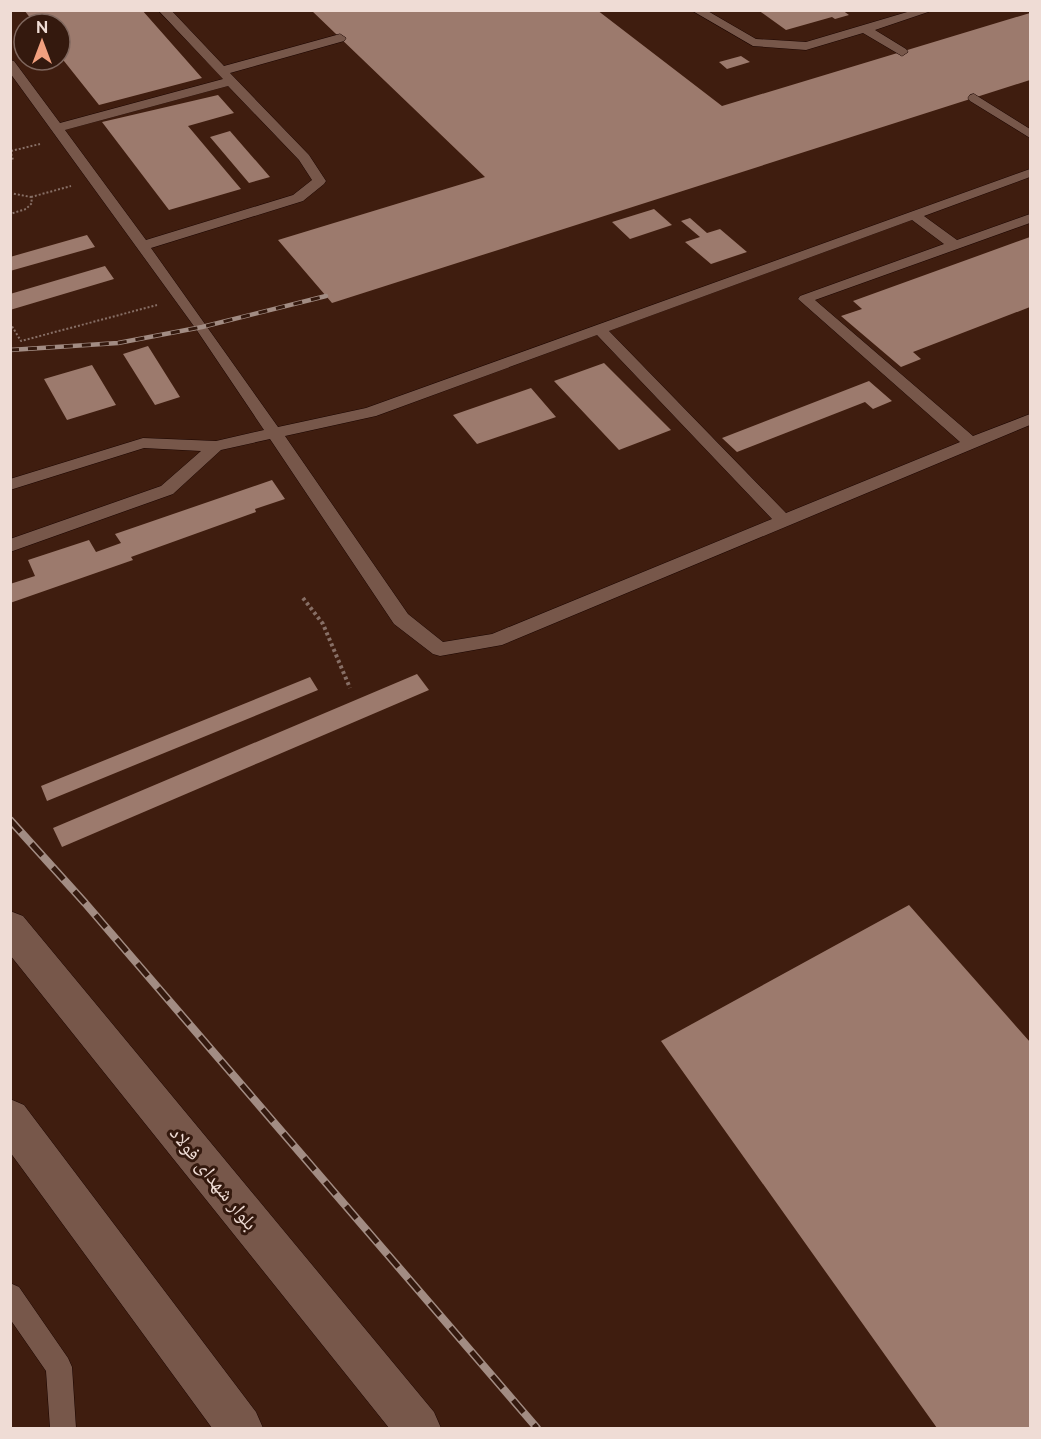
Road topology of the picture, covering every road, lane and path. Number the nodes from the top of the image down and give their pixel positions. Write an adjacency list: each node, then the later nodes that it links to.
1 (164, 10): 8 (lane)
2 (697, 10): 4 (lane)
3 (928, 10): 4 (lane)
4 (865, 29): 6 (lane)
5 (340, 38): 8 (lane)
6 (902, 52)
7 (10, 64): 10 (lane)
8 (226, 76): 10 (lane); 22 (lane)
9 (974, 98): 11 (lane)
10 (57, 128): 15 (lane)
11 (1030, 134)
12 (10, 150): 13 (path)
13 (10, 162)
14 (1030, 173): 19 (lane)
15 (95, 180): 17 (path); 22 (lane)
16 (10, 193): 17 (path)
17 (31, 197): 18 (path)
18 (10, 214)
19 (914, 215): 21 (lane); 25 (lane)
20 (1030, 218): 21 (lane)
21 (955, 245): 28 (lane)
22 (142, 246): 23 (lane)
23 (181, 299): 24 (path); 27 (lane)
24 (10, 323)
25 (599, 329): 27 (lane); 31 (lane)
26 (1030, 419): 28 (lane)
27 (275, 433): 29 (lane); 31 (lane)
28 (971, 443): 31 (lane)
29 (216, 446): 30 (lane); 32 (lane)
30 (10, 485)
31 (784, 521)
32 (10, 546)
33 (303, 598): 34 (path)
34 (350, 688)
35 (10, 927): 40 (street, بلوار شهدای فولاد)
36 (10, 1118): 39 (street)
37 (10, 1296): 38 (lane)
38 (63, 1428)
39 (240, 1428)
40 (418, 1428)

